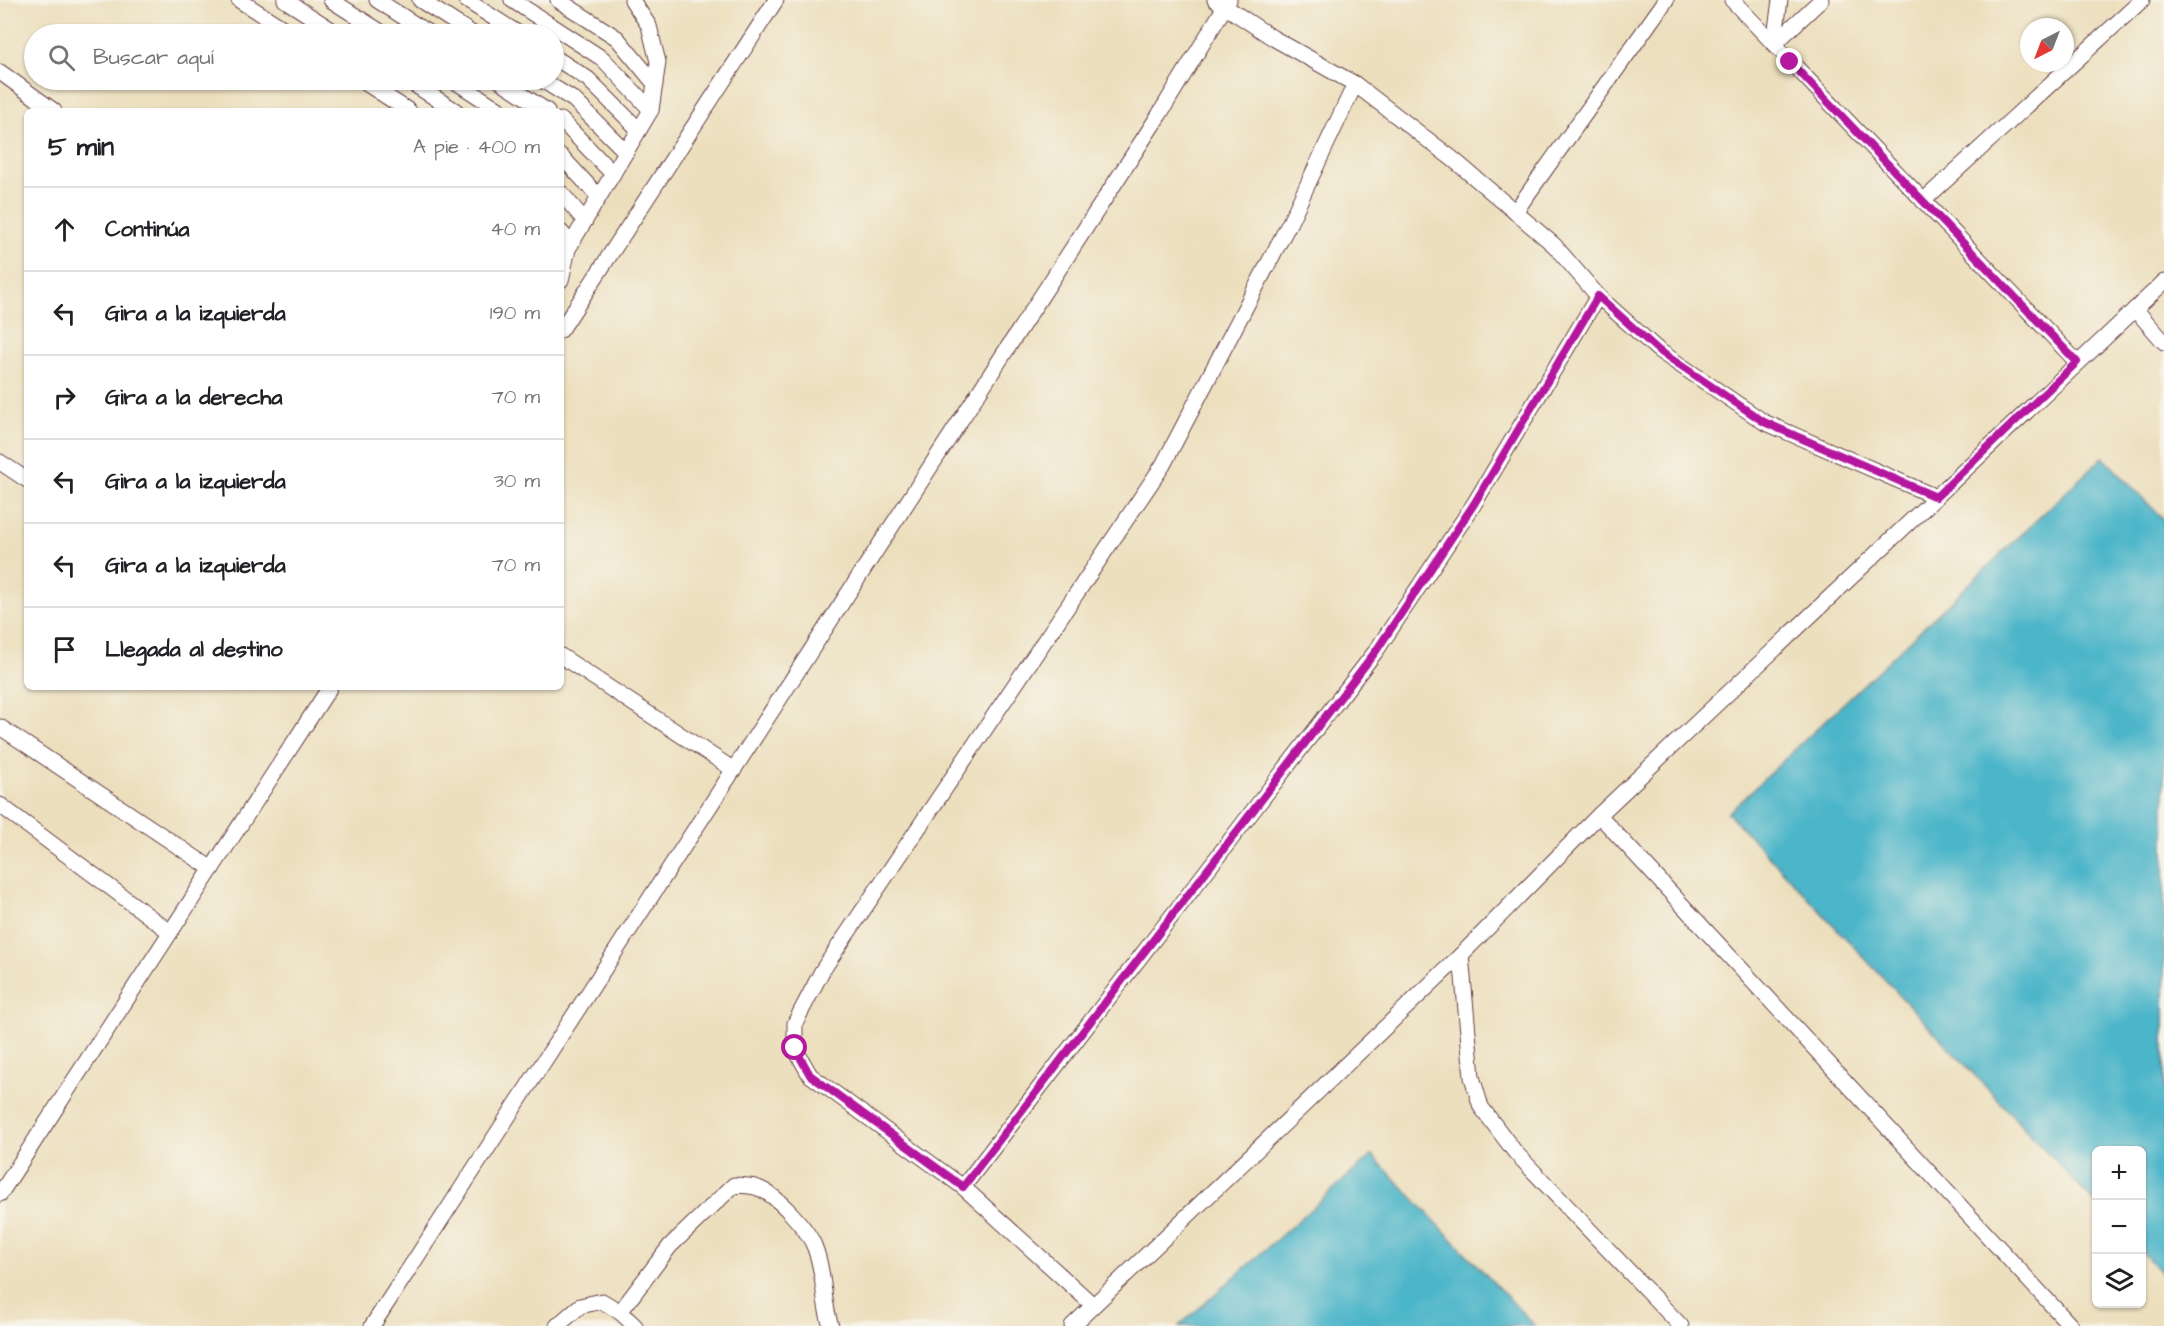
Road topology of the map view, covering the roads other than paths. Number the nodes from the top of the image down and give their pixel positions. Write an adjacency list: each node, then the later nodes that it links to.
1 (239, 0): 17 (lane)
2 (285, 0): 18 (lane)
3 (331, 0): 19 (lane)
4 (377, 0): 20 (lane)
5 (420, 0): 21 (lane)
6 (466, 0): 22 (lane)
7 (512, 0): 23 (lane)
8 (558, 0): 28 (lane)
9 (632, 0): 28 (lane)
10 (776, 0): 58 (lane)
11 (1666, 0): 51 (lane)
12 (1732, 0): 25 (lane)
13 (1780, 0): 25 (lane)
14 (1821, 0): 25 (lane)
15 (2142, 0): 50 (lane)
16 (1223, 2): 29 (lane); 67 (lane)
17 (276, 24)
18 (322, 24)
19 (368, 24)
20 (414, 24)
21 (457, 24)
22 (503, 24)
23 (549, 24)
24 (564, 34): 42 (lane)
25 (1774, 44): 50 (lane)
26 (564, 63): 44 (lane)
27 (0, 72): 30 (lane)
28 (655, 84): 42 (lane)
29 (1355, 84): 51 (lane); 73 (lane)
30 (24, 89)
31 (25, 90): 37 (lane)
32 (377, 90): 38 (lane)
33 (423, 90): 39 (lane)
34 (468, 90): 40 (lane)
35 (514, 90): 41 (lane)
36 (558, 90): 45 (lane)
37 (50, 108)
38 (405, 108)
39 (451, 108)
40 (496, 108)
41 (542, 108)
42 (651, 110): 44 (lane)
43 (564, 123): 47 (lane)
44 (639, 130): 45 (lane)
45 (626, 152): 47 (lane)
46 (564, 159): 49 (lane)
47 (613, 174): 49 (lane)
48 (564, 197): 52 (lane)
49 (599, 197): 52 (lane)
50 (1923, 201): 60 (lane)
51 (1515, 212): 56 (lane)
52 (585, 221): 53 (lane)
53 (566, 238): 54 (lane)
54 (564, 255)
55 (2164, 282): 57 (lane)
56 (1598, 296): 63 (lane); 73 (lane)
57 (2134, 309): 59 (lane); 60 (lane)
58 (564, 325)
59 (2164, 342)
60 (2077, 362): 63 (lane)
61 (0, 462): 62 (lane)
62 (24, 478)
63 (1936, 497): 69 (lane)
64 (564, 658): 67 (lane)
65 (328, 690): 70 (lane)
66 (0, 727): 70 (lane)
67 (734, 770): 77 (lane)
68 (0, 805): 71 (lane)
69 (1599, 815): 72 (lane); 83 (lane)
70 (212, 869): 71 (lane)
71 (170, 932): 74 (lane)
72 (1461, 955): 75 (lane); 82 (lane)
73 (963, 1187): 75 (lane)
74 (0, 1194)
75 (1094, 1305): 81 (lane)
76 (620, 1311): 78 (lane); 79 (lane); 80 (lane)
77 (372, 1326)
78 (557, 1326)
79 (635, 1326)
80 (831, 1326)
81 (1071, 1326)
82 (1681, 1326)
83 (2071, 1326)

